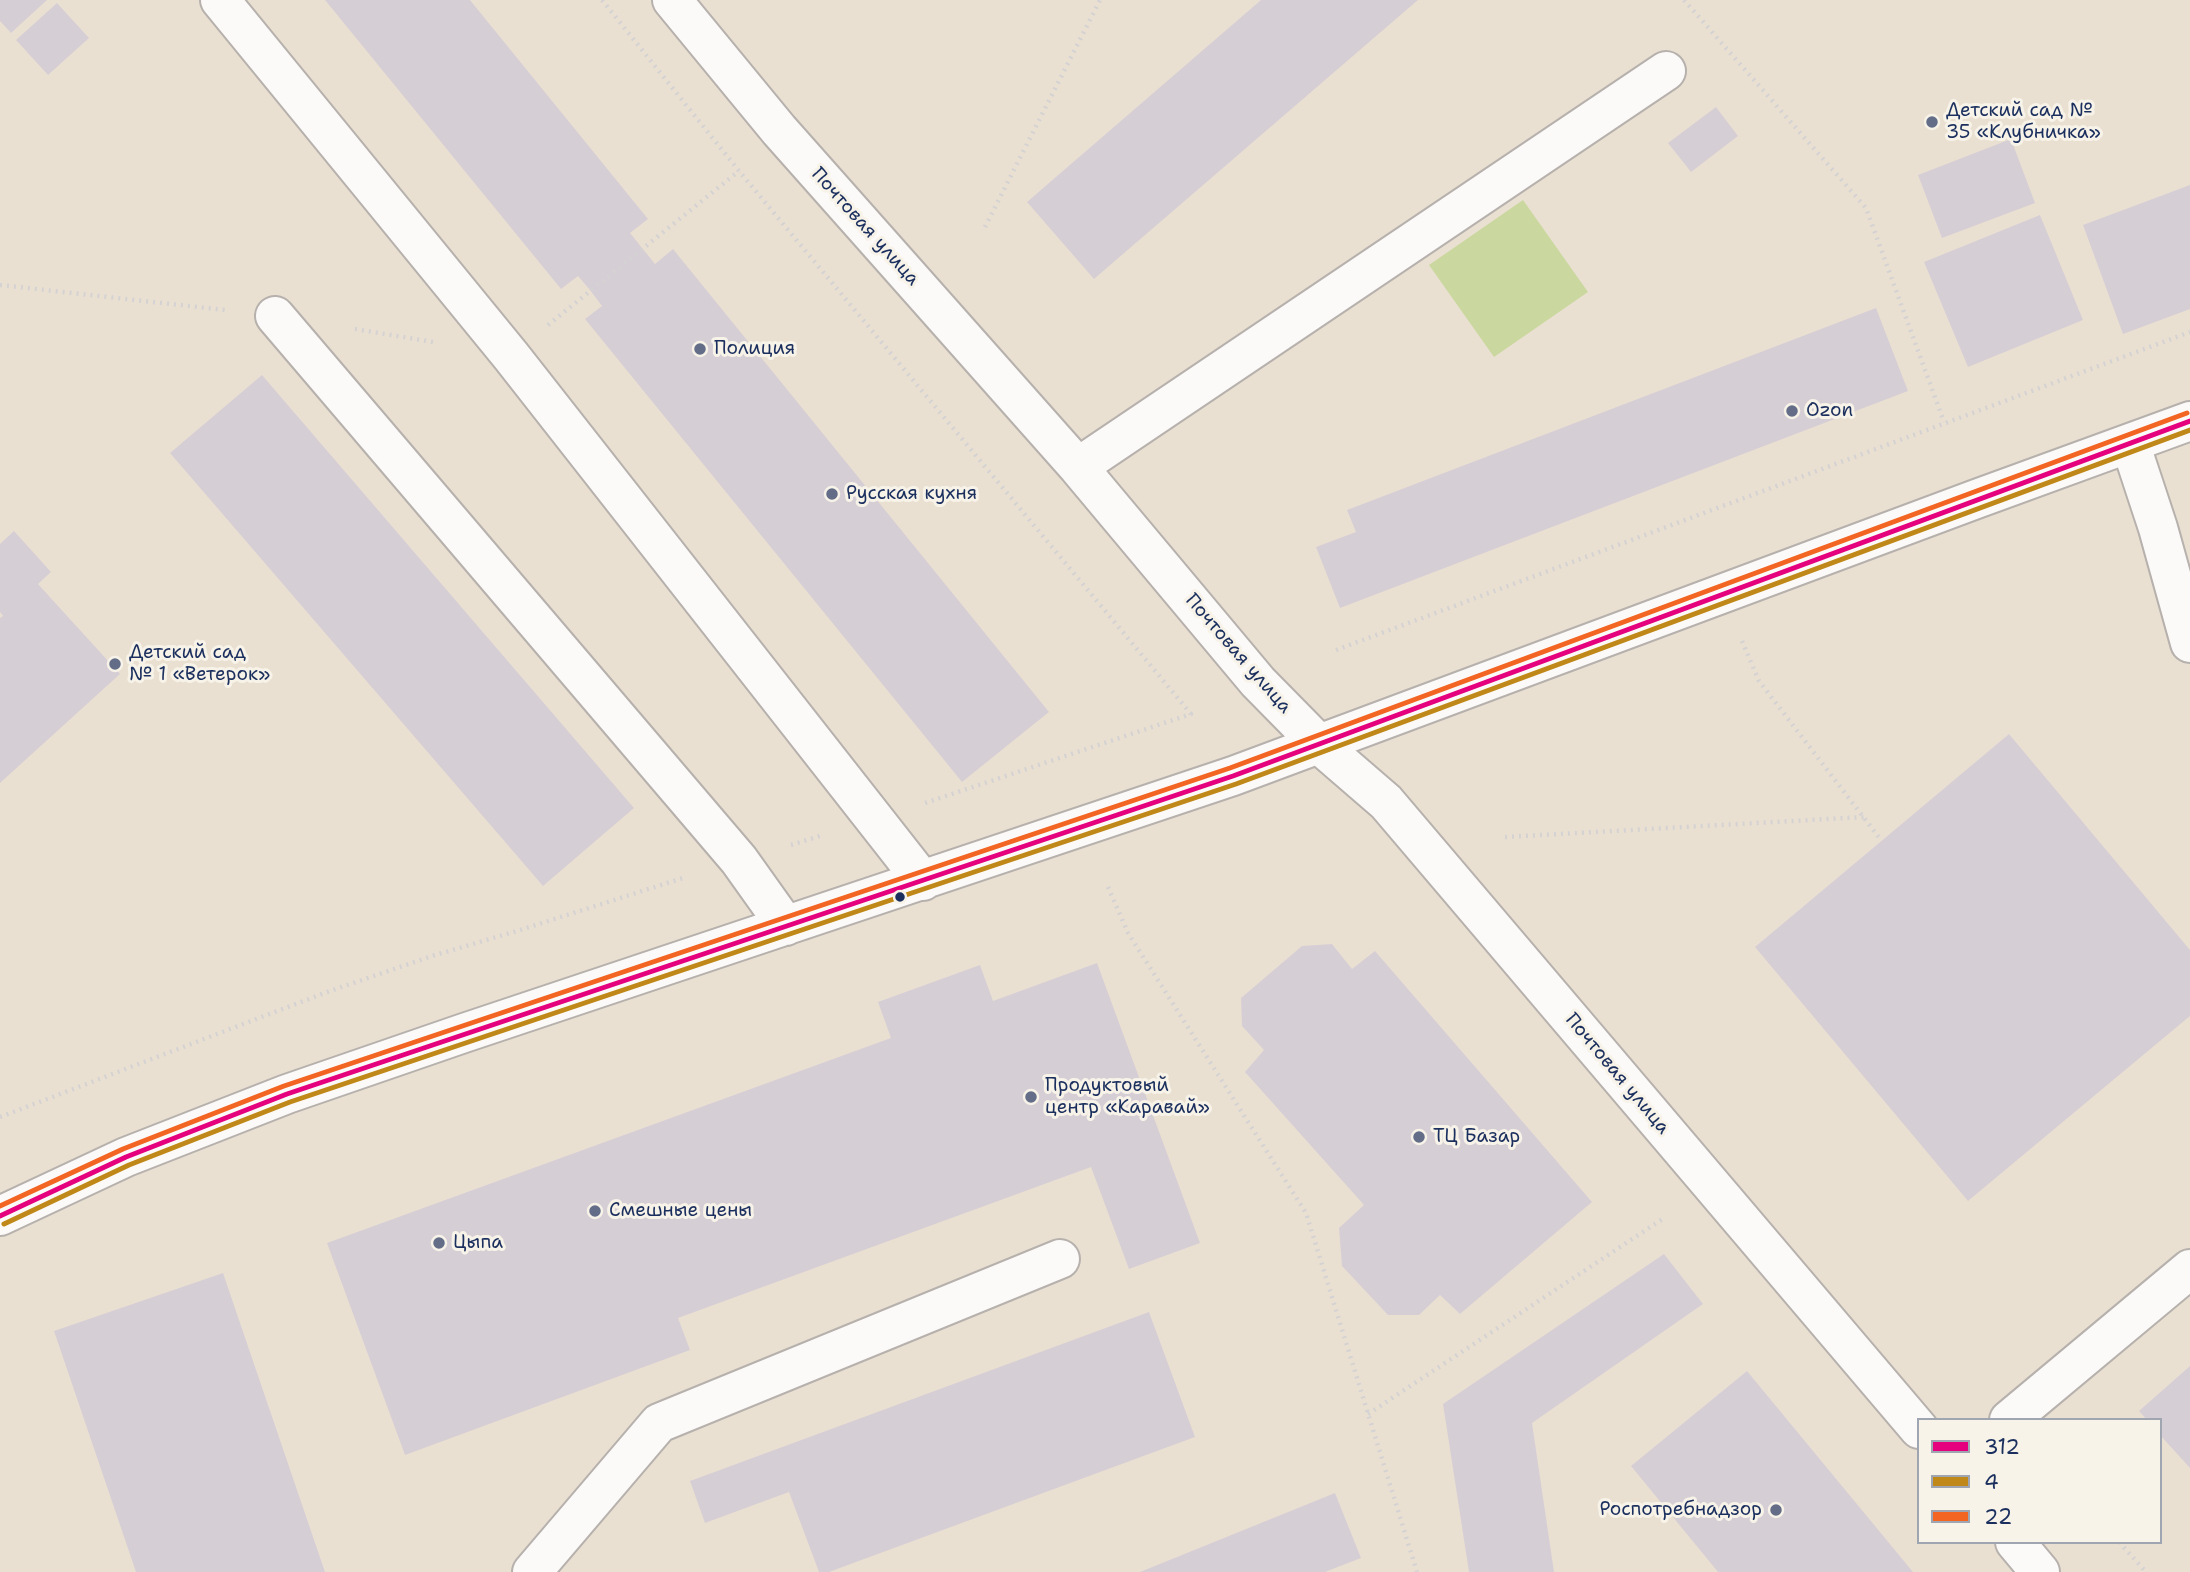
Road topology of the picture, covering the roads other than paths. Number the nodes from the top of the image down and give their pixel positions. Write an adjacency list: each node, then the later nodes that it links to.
1 (220, 0): 11 (street)
2 (672, 0): 7 (street, Почтовая улица)
3 (1666, 71): 7 (street)
4 (275, 316): 12 (street)
5 (2190, 421): 6 (street)
6 (2130, 443): 8 (street); 10 (street)
7 (1078, 467): 10 (street, Почтовая улица)
8 (2185, 606): 9 (street)
9 (2190, 643)
10 (1320, 745): 11 (street); 17 (street, Почтовая улица)
11 (923, 881): 12 (street)
12 (786, 926): 13 (street)
13 (0, 1216)
14 (1060, 1259): 19 (street)
15 (2190, 1269): 16 (street)
16 (2011, 1418)
17 (1917, 1427)
18 (2017, 1544): 20 (street)
19 (532, 1572)
20 (2040, 1572)

